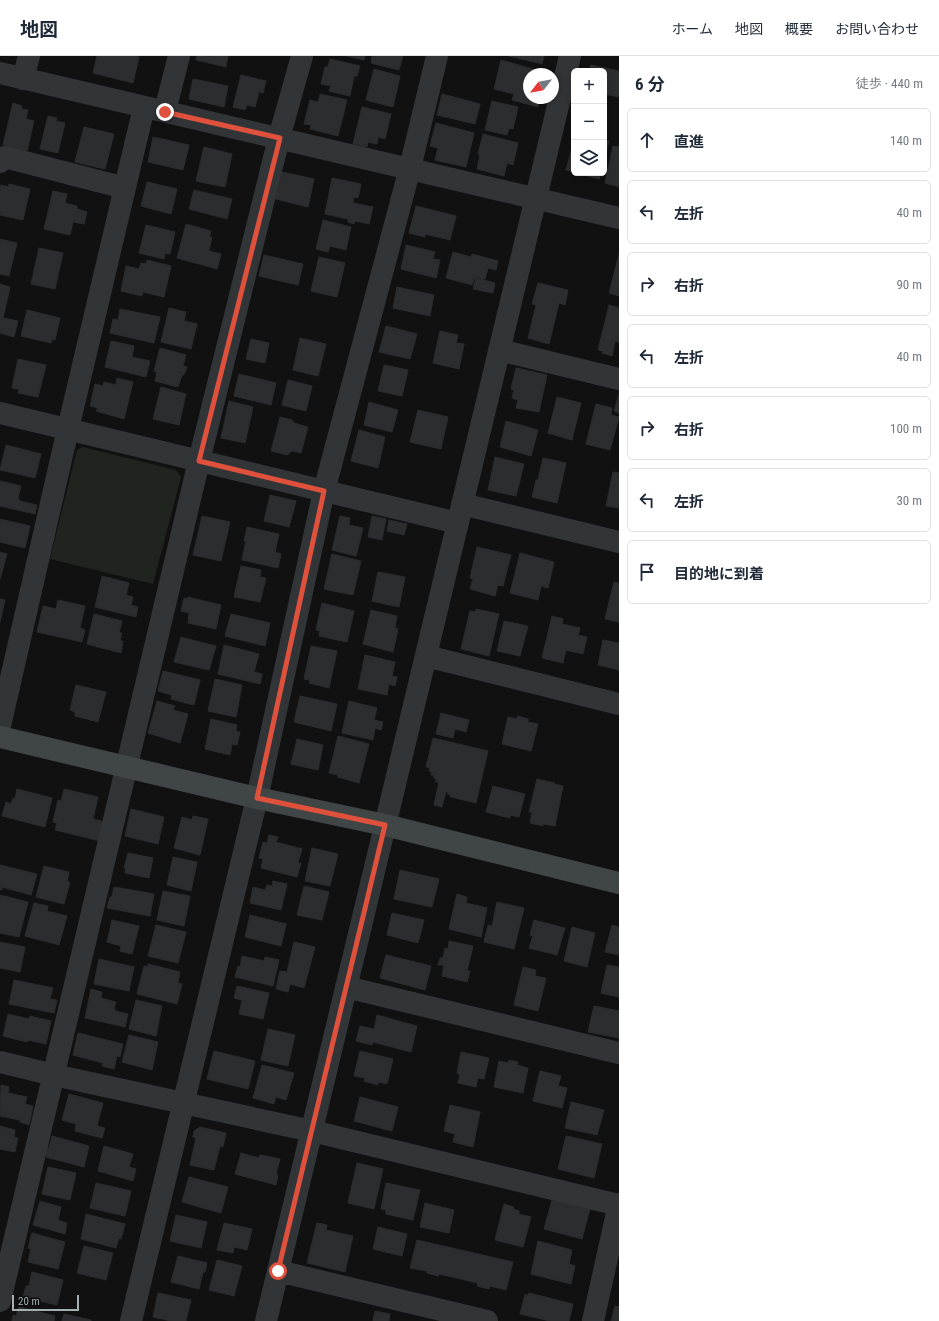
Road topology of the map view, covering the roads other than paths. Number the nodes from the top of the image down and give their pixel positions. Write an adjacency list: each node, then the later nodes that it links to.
1 (29, 56): 7 (street)
2 (179, 56): 9 (street)
3 (302, 56): 10 (street)
4 (437, 56): 12 (street)
5 (570, 56): 14 (street)
6 (0, 73): 7 (street)
7 (23, 79): 8 (street)
8 (144, 107): 9 (street); 13 (street)
9 (165, 112): 10 (street)
10 (280, 138): 12 (street); 20 (street)
11 (0, 162): 13 (street)
12 (410, 168): 14 (street); 21 (street)
13 (125, 188): 19 (street)
14 (536, 198): 15 (street); 16 (street)
15 (619, 218)
16 (499, 350): 17 (street); 22 (street)
17 (619, 379)
18 (0, 413): 19 (street)
19 (68, 429): 20 (street); 26 (street)
20 (199, 461): 21 (street); 28 (street)
21 (324, 491): 22 (street); 29 (street)
22 (460, 514): 23 (street); 24 (street)
23 (619, 542)
24 (426, 656): 25 (street); 30 (street)
25 (619, 704)
26 (0, 726)
27 (0, 737): 28 (street)
28 (127, 767): 29 (street); 35 (street)
29 (257, 798): 30 (street); 36 (street)
30 (385, 825): 31 (street); 32 (street)
31 (619, 883)
32 (346, 987): 33 (street); 37 (street)
33 (619, 1053)
34 (0, 1062): 35 (street)
35 (54, 1075): 36 (street); 40 (street)
36 (184, 1103): 37 (street); 41 (street)
37 (312, 1131): 38 (street); 39 (street)
38 (619, 1204): 44 (street)
39 (278, 1271): 42 (street); 43 (street)
40 (0, 1301)
41 (131, 1321)
42 (266, 1321)
43 (487, 1321)
44 (592, 1321)

